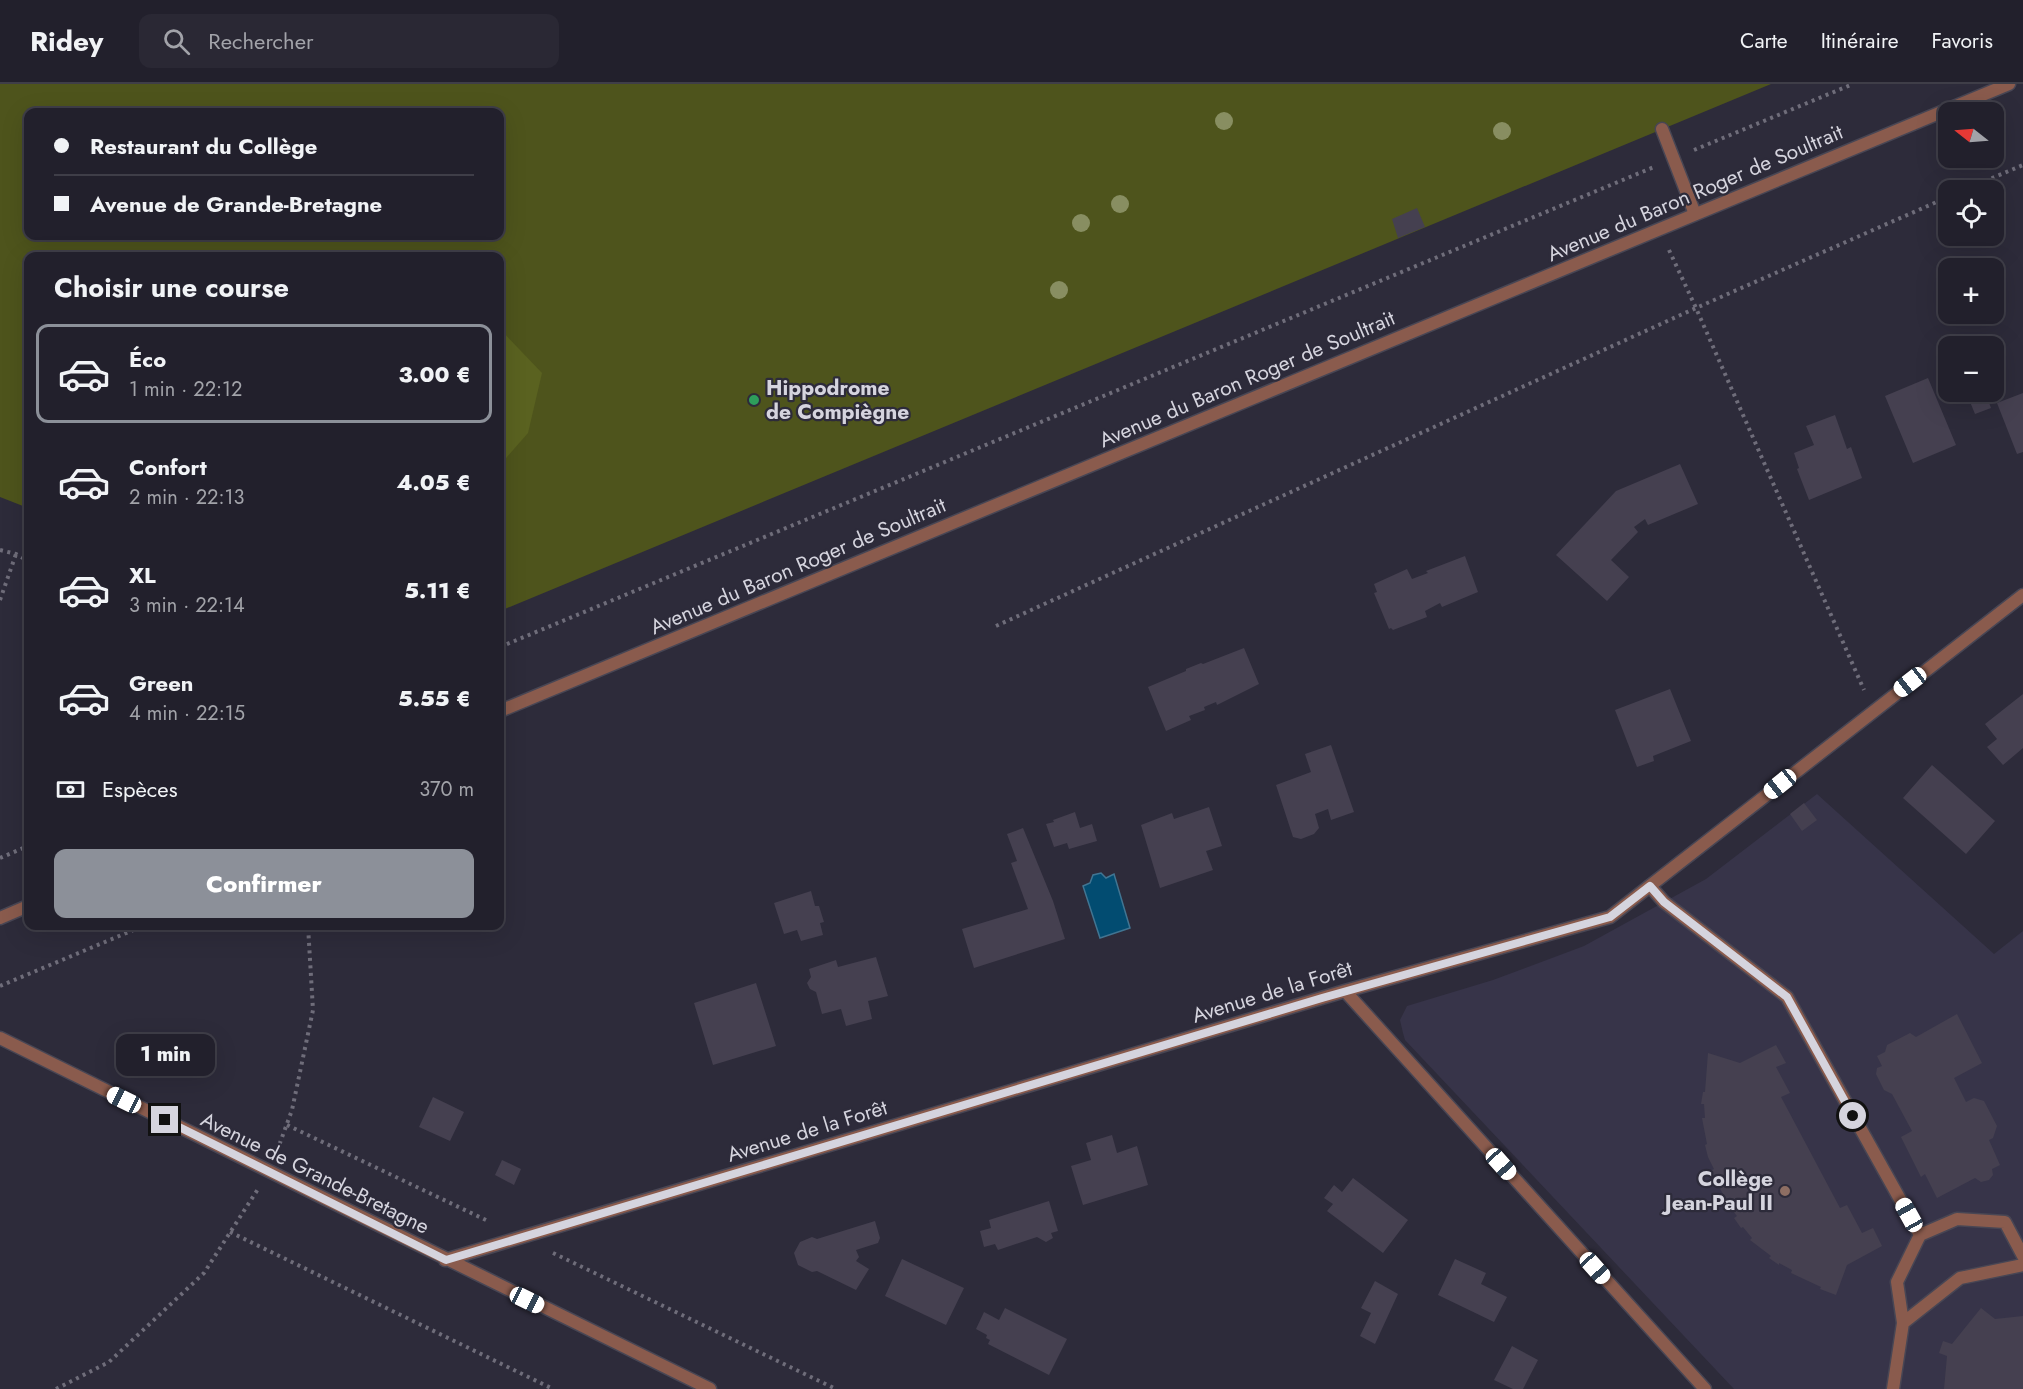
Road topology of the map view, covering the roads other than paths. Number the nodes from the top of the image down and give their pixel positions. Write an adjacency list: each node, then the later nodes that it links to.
1 (2009, 84): 3 (street, Avenue du Baron Roger de Soultrait)
2 (1662, 129): 3 (street)
3 (1695, 214): 5 (street, Avenue du Baron Roger de Soultrait)
4 (2023, 595): 6 (street, Avenue de la Forêt)
5 (504, 709)
6 (1650, 886): 9 (street, Avenue de la Forêt); 11 (street)
7 (24, 908): 8 (street)
8 (0, 918)
9 (1345, 991): 13 (street, Avenue de la Forêt); 17 (street)
10 (0, 1038): 13 (street, Avenue de Grande-Bretagne)
11 (1920, 1235): 12 (street); 15 (street)
12 (2023, 1256)
13 (446, 1260): 16 (street, Avenue de Grande-Bretagne)
14 (2023, 1265): 15 (street)
15 (1903, 1323): 18 (street)
16 (710, 1389)
17 (1705, 1389)
18 (1893, 1389)

